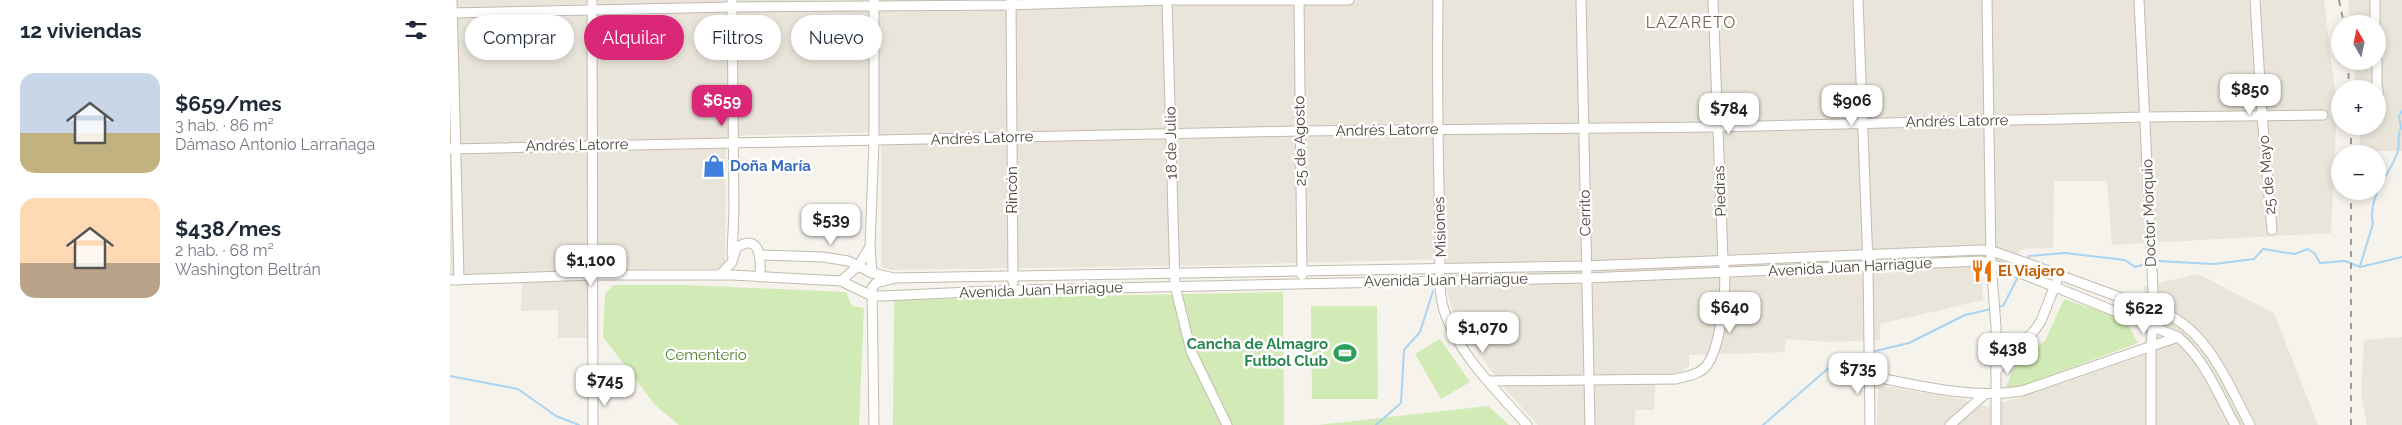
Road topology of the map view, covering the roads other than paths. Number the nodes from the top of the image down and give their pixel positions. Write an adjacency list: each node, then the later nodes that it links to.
1 (452, 0): 18 (street)
2 (592, 0): 17 (street)
3 (1167, 0): 13 (street); 15 (street); 29 (street, 18 de Julio)
4 (1349, 0): 13 (street)
5 (1438, 0): 27 (street, Misiones)
6 (1581, 0): 26 (street, Cerrito)
7 (1713, 0): 25 (street, Piedras)
8 (1858, 0): 24 (street)
9 (1987, 0): 23 (street)
10 (2140, 0): 22 (street, Doctor Morquio)
11 (2255, 0): 20 (street, 25 de Mayo)
12 (2375, 0): 19 (street)
13 (1299, 1): 28 (street, 25 de Agosto)
14 (732, 3): 16 (street); 17 (street); 32 (street)
15 (1011, 3): 16 (street); 30 (street, Rincón)
16 (874, 4): 31 (street)
17 (592, 10): 18 (street); 33 (street)
18 (451, 13): 34 (street)
19 (2375, 15)
20 (2262, 115): 21 (street, Andrés Latorre); 22 (street, Andrés Latorre); 35 (street, 25 de Mayo)
21 (2323, 115)
22 (2145, 116): 23 (street, Andrés Latorre); 68 (street, Doctor Morquio)
23 (1988, 121): 24 (street, Andrés Latorre); 37 (street)
24 (1864, 122): 25 (street, Andrés Latorre); 38 (street)
25 (1717, 127): 26 (street, Andrés Latorre); 41 (street, Piedras)
26 (1584, 128): 27 (street, Andrés Latorre); 45 (street, Cerrito)
27 (1437, 129): 28 (street, Andrés Latorre); 46 (street, Misiones)
28 (1300, 131): 29 (street, Andrés Latorre); 47 (street, 25 de Agosto)
29 (1171, 133): 30 (street, Andrés Latorre); 48 (street, 18 de Julio)
30 (1012, 136): 31 (street, Andrés Latorre); 55 (street, Rincón)
31 (874, 141): 32 (street, Andrés Latorre); 36 (street)
32 (734, 142): 33 (street, Andrés Latorre); 40 (street)
33 (594, 144): 34 (street, Andrés Latorre); 54 (street)
34 (453, 149): 59 (street)
35 (2272, 230)
36 (870, 247): 44 (street); 50 (street)
37 (1992, 251): 38 (street, Avenida Juan Harriague); 42 (street); 51 (street, Avenida Juan Harriague)
38 (1868, 254): 41 (street, Avenida Juan Harriague); 43 (street)
39 (761, 255): 40 (street); 44 (street, Avenida Juan Harriague); 56 (street)
40 (732, 258): 52 (street); 53 (street)
41 (1723, 260): 45 (street, Avenida Juan Harriague); 49 (street, Piedras)
42 (1991, 263): 43 (street, Avenida Juan Harriague); 64 (street, Avenida Juan Harriague); 72 (street)
43 (1868, 265): 49 (street, Avenida Juan Harriague); 73 (street)
44 (858, 266): 50 (street, Avenida Juan Harriague); 61 (street)
45 (1586, 266): 46 (street, Avenida Juan Harriague); 58 (street, Cerrito)
46 (1441, 267): 47 (street, Avenida Juan Harriague); 60 (street, Misiones)
47 (1302, 271): 48 (street, Avenida Juan Harriague); 62 (street, 25 de Agosto)
48 (1174, 272): 55 (street, Avenida Juan Harriague); 63 (street, 18 de Julio)
49 (1726, 273): 58 (street, Avenida Juan Harriague); 74 (street, Piedras)
50 (872, 274): 57 (street, Avenida Juan Harriague)
51 (2058, 274): 64 (street); 68 (street, Avenida Juan Harriague)
52 (720, 275): 53 (street, Avenida Juan Harriague); 54 (street, Avenida Juan Harriague)
53 (736, 275): 56 (street, Avenida Juan Harriague)
54 (594, 276): 59 (street, Avenida Juan Harriague); 79 (street)
55 (1013, 276): 57 (street, Avenida Juan Harriague); 65 (street, Rincón)
56 (760, 277): 61 (street, Avenida Juan Harriague)
57 (894, 278): 66 (street); 67 (street)
58 (1586, 278): 60 (street, Avenida Juan Harriague); 74 (street, Cerrito)
59 (454, 280)
60 (1441, 280): 62 (street, Avenida Juan Harriague); 75 (street, Misiones)
61 (841, 281): 66 (street, Avenida Juan Harriague)
62 (1302, 283): 63 (street, Avenida Juan Harriague)
63 (1174, 286): 65 (street, Avenida Juan Harriague); 80 (street, 18 de Julio)
64 (2053, 286): 69 (street, Avenida Juan Harriague); 72 (street)
65 (1013, 290): 67 (street, Avenida Juan Harriague)
66 (872, 296): 67 (street, Avenida Juan Harriague); 78 (street)
67 (883, 296)
68 (2154, 310): 69 (street, Doctor Morquio); 88 (street, Avenida Juan Harriague)
69 (2154, 326): 70 (street, Avenida Juan Harriague); 71 (street, Doctor Morquio)
70 (2178, 337): 71 (street); 87 (street)
71 (2151, 346): 77 (street); 86 (street, Doctor Morquio)
72 (1996, 370): 77 (street)
73 (1870, 376): 76 (street); 83 (street)
74 (1588, 380): 75 (street); 82 (street, Cerrito)
75 (1489, 381): 81 (street, Misiones)
76 (1985, 394): 77 (street); 84 (street)
77 (1996, 394): 85 (street)
78 (875, 424)
79 (593, 425)
80 (1227, 425)
81 (1527, 425)
82 (1590, 425)
83 (1870, 425)
84 (1950, 425)
85 (1996, 425)
86 (2152, 425)
87 (2235, 425)
88 (2250, 425)

